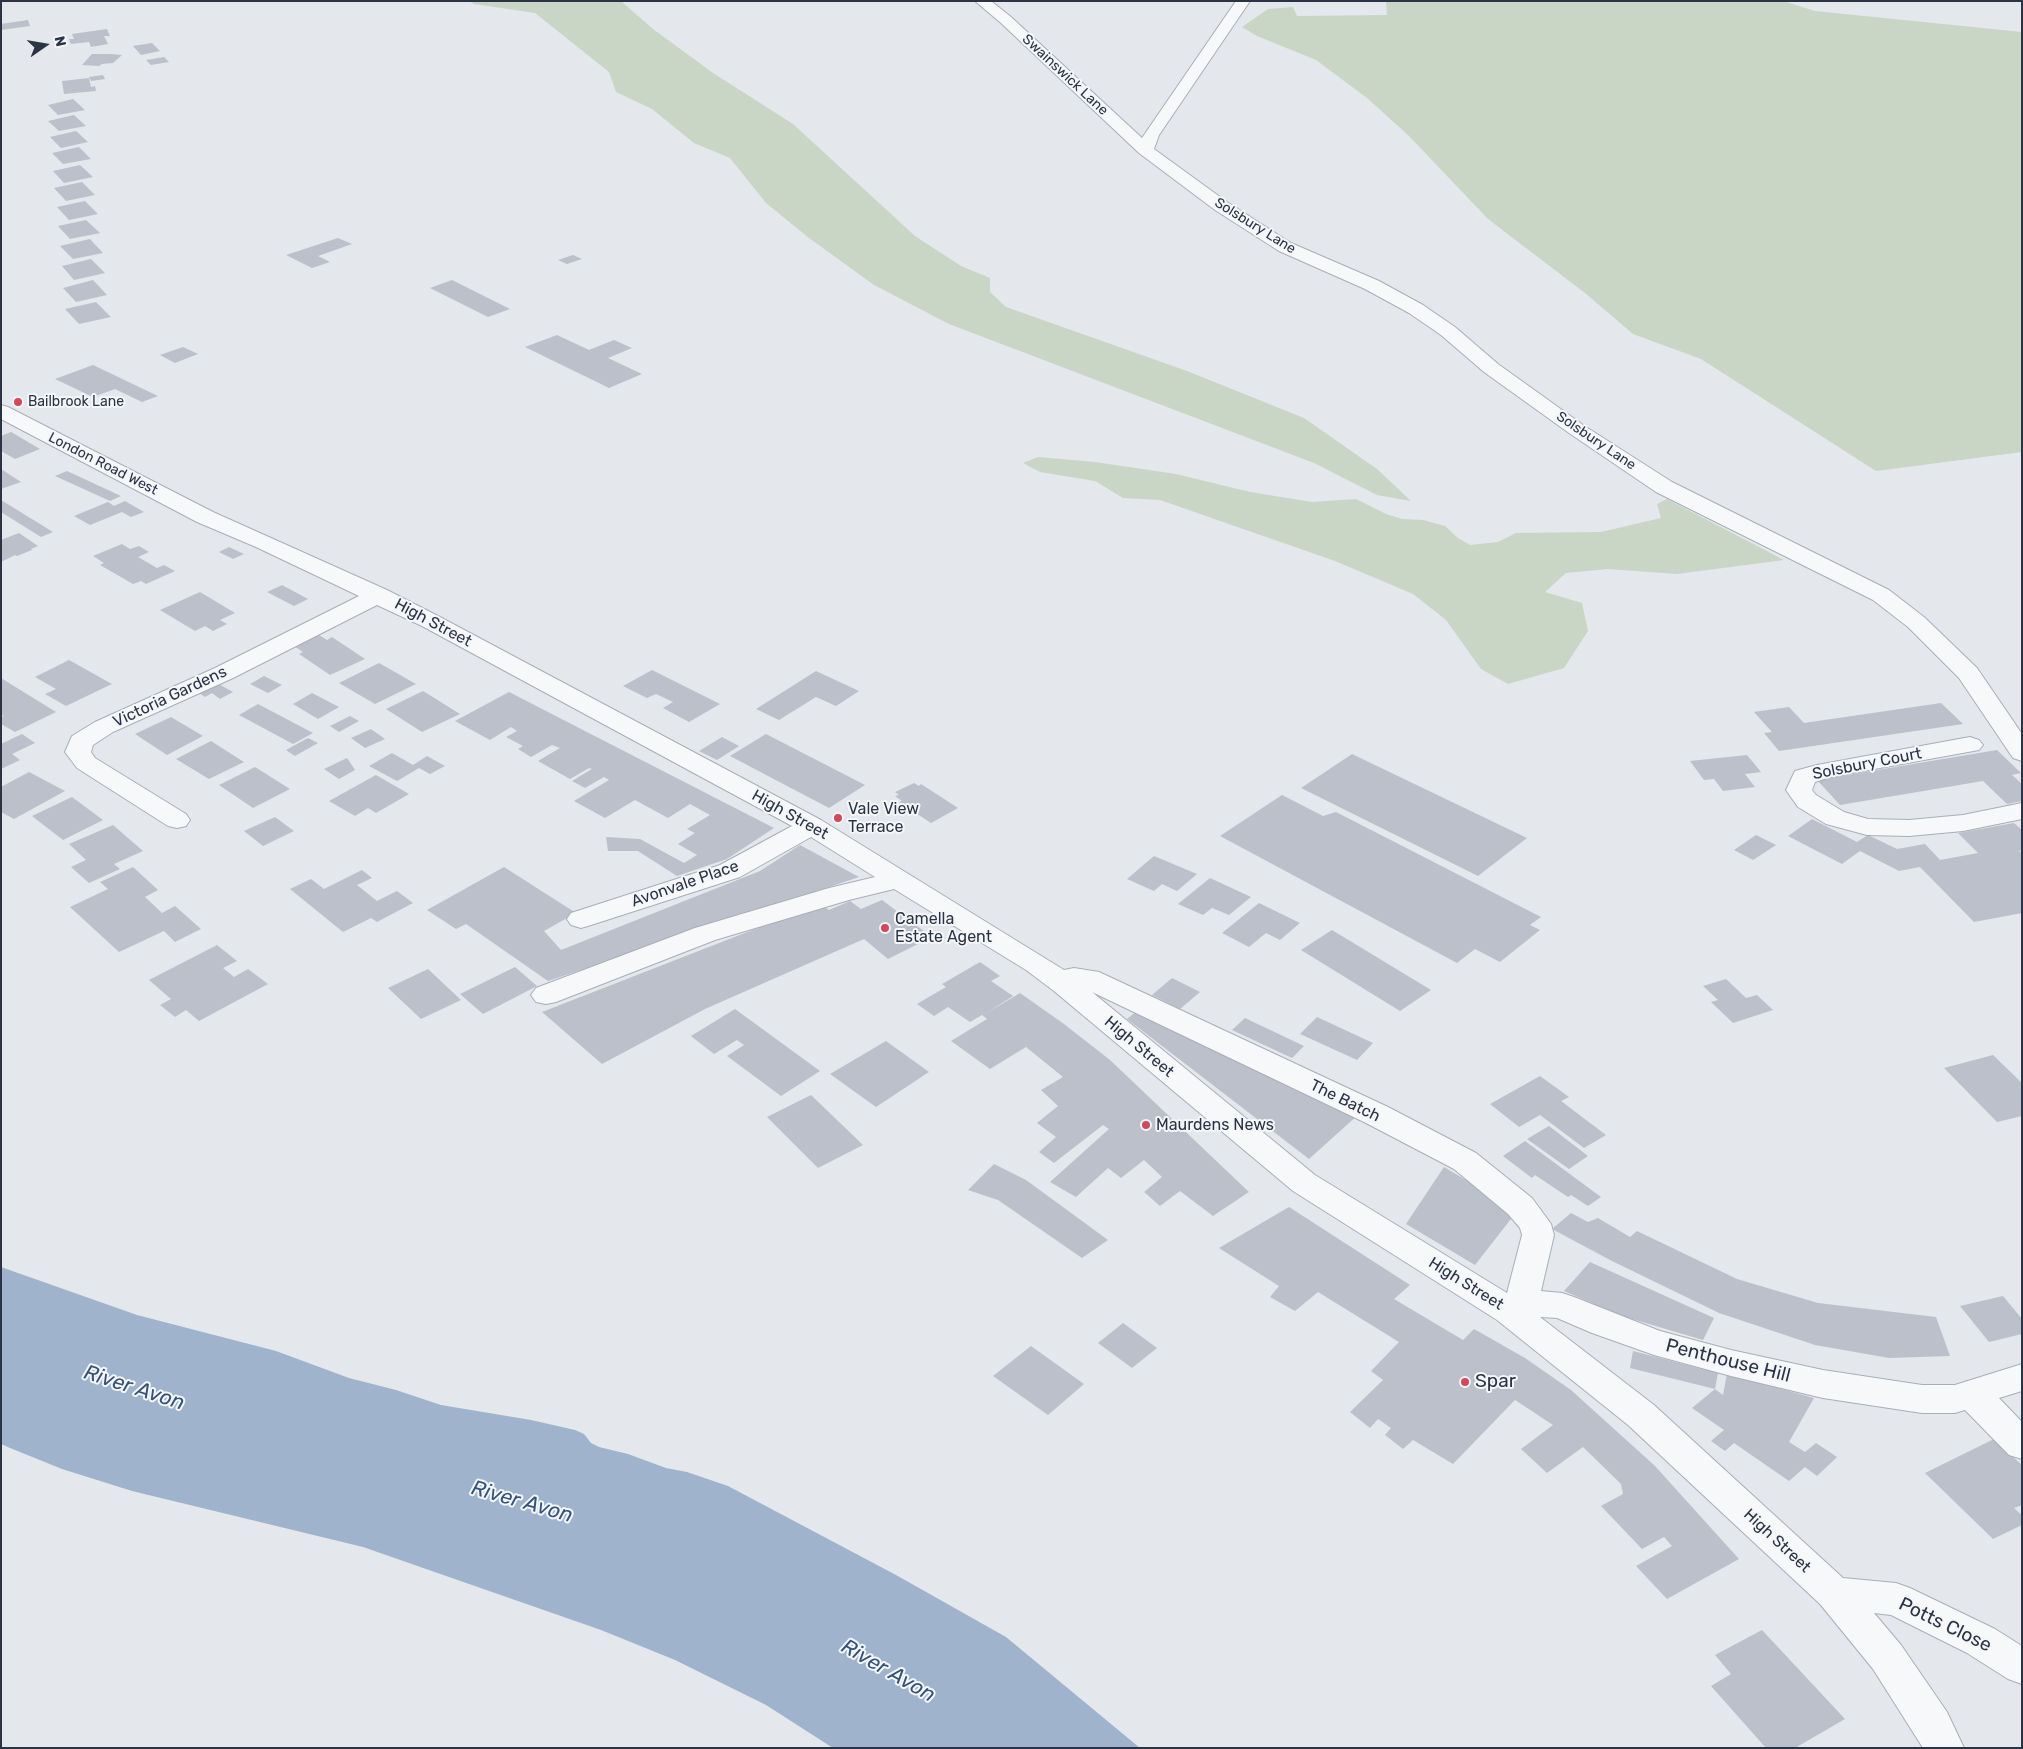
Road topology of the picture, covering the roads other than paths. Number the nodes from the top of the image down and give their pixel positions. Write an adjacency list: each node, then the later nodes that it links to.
1 (982, 1): 3 (street, Swainswick Lane)
2 (1243, 1): 3 (street)
3 (1145, 150): 8 (street, Solsbury Lane)
4 (1, 411): 5 (street, London Road West)
5 (205, 516): 6 (street, High Street)
6 (379, 595): 10 (street, Victoria Gardens); 11 (street, High Street)
7 (1970, 744): 9 (street, Solsbury Court)
8 (2022, 753)
9 (2022, 811)
10 (177, 820)
11 (812, 826): 12 (street, High Street); 13 (street, Avonvale Place)
12 (899, 878): 14 (street, High Street); 15 (street)
13 (581, 919)
14 (1064, 984): 16 (street, High Street); 16 (street, The Batch)
15 (546, 995)
16 (1515, 1308): 18 (street, Penthouse Hill); 20 (street, High Street)
17 (2022, 1377): 18 (street, Penthouse Hill)
18 (1963, 1396): 19 (street)
19 (2022, 1445)
20 (1834, 1593): 21 (street, Potts Close); 22 (street, High Street)
21 (2022, 1667)
22 (1944, 1748)

